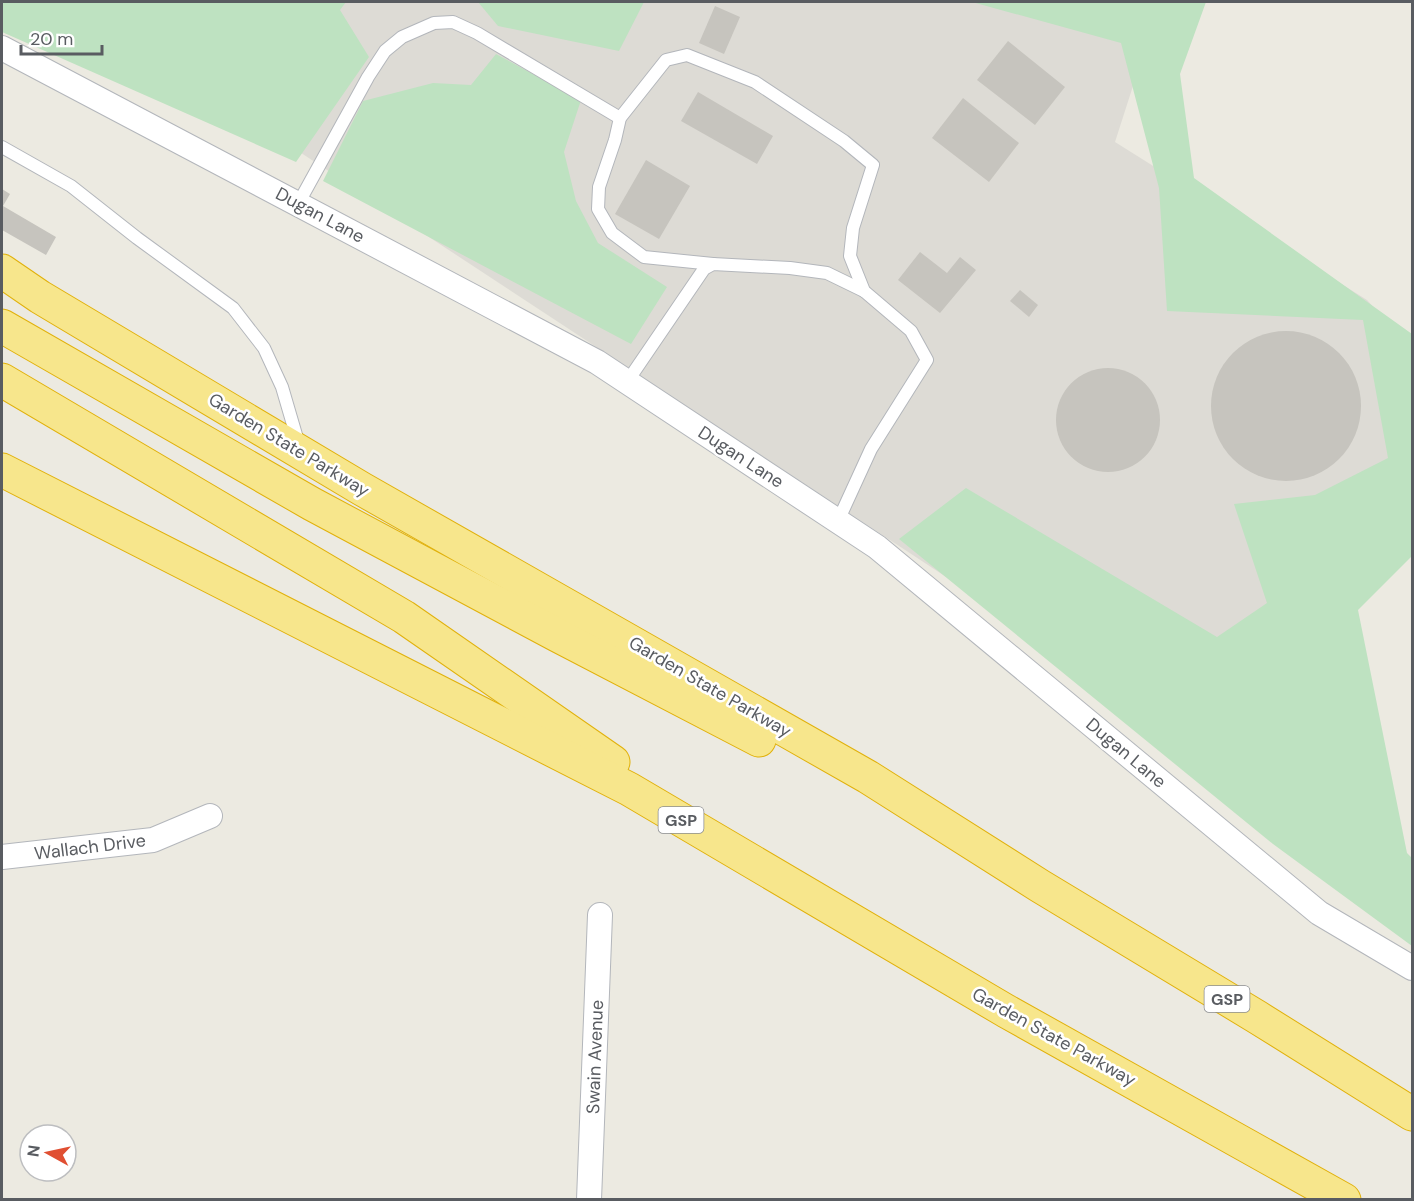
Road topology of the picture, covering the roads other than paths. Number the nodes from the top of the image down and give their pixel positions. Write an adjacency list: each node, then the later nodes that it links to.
1 (2, 48): 4 (street, Dugan Lane)
2 (620, 118): 4 (lane); 5 (lane); 7 (lane)
3 (2, 147): 11 (lane)
4 (298, 204): 10 (street, Dugan Lane)
5 (713, 264): 7 (lane); 10 (lane)
6 (2, 271): 11 (highway, Garden State Parkway / GSP)
7 (864, 291): 13 (lane)
8 (2, 326): 17 (highway)
9 (2, 381): 16 (highway)
10 (627, 382): 13 (street, Dugan Lane)
11 (301, 452): 17 (highway, Garden State Parkway / GSP)
12 (2, 470): 16 (highway, Garden State Parkway / GSP)
13 (838, 521): 19 (street, Dugan Lane)
14 (210, 816): 15 (street, Wallach Drive)
15 (2, 857)
16 (780, 878): 22 (highway, Garden State Parkway / GSP)
17 (1040, 886): 20 (highway, Garden State Parkway / GSP)
18 (600, 915): 21 (street, Swain Avenue)
19 (1413, 968)
20 (1413, 1114)
21 (589, 1200)
22 (1344, 1200)

